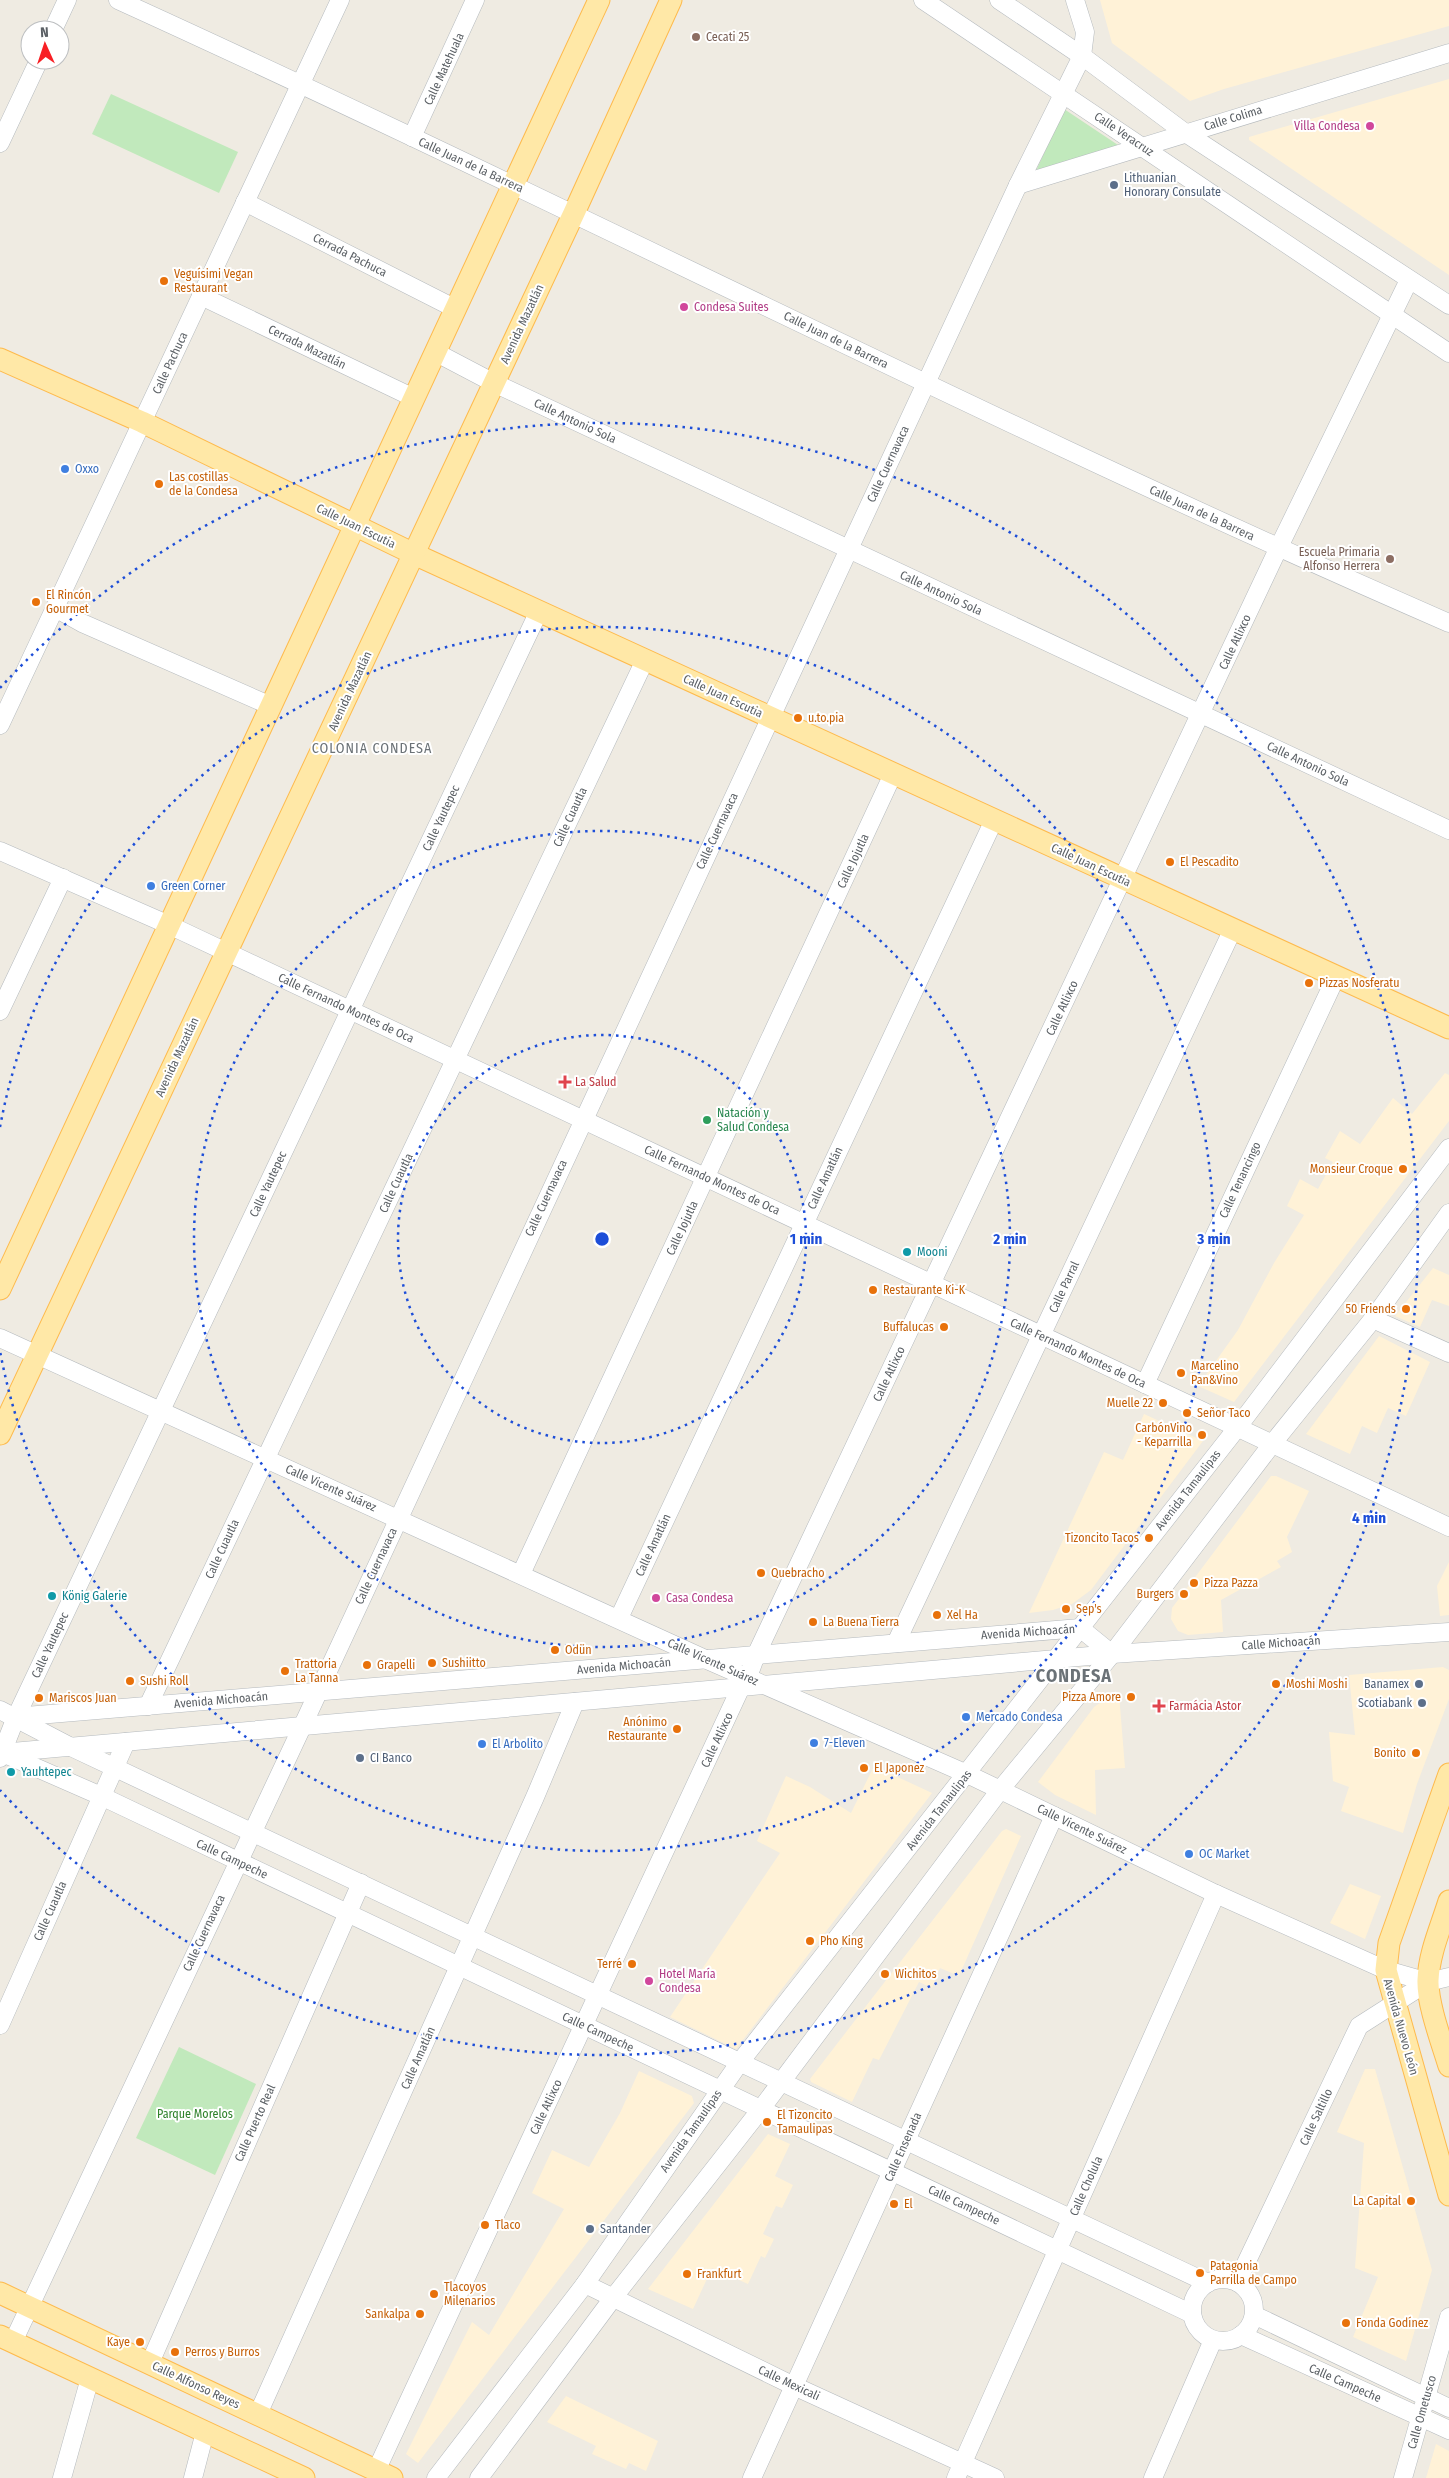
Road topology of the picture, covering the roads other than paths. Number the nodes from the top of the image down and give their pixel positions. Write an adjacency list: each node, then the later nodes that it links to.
1 (67, 0): 10 (street)
2 (118, 0): 14 (street, Calle Juan de la Barrera)
3 (340, 0): 14 (street, Calle Pachuca)
4 (475, 0): 17 (street, Calle Matehuala)
5 (599, 0): 20 (main road)
6 (670, 0): 23 (main road, Avenida Mazatlán)
7 (923, 0): 15 (street, Calle Veracruz)
8 (999, 0): 12 (street)
9 (1076, 0): 12 (street)
10 (58, 20)
11 (1449, 53): 16 (street, Calle Colima)
12 (1082, 56): 15 (street, Calle Cuernavaca); 16 (street)
13 (34, 70): 18 (street)
14 (301, 83): 17 (street, Calle Juan de la Barrera); 22 (street, Calle Pachuca)
15 (1063, 94): 19 (street, Calle Veracruz); 21 (street, Calle Cuernavaca)
16 (1184, 132): 19 (street, Calle Colima); 24 (street)
17 (412, 137): 20 (street, Calle Juan de la Barrera)
18 (0, 143)
19 (1142, 146): 21 (street, Calle Colima); 28 (street, Calle Veracruz)
20 (513, 184): 23 (street, Calle Juan de la Barrera); 27 (main road)
21 (1018, 185): 32 (street, Calle Cuernavaca)
22 (245, 202): 25 (street, Calle Pachuca); 27 (street, Cerrada Pachuca)
23 (574, 213): 32 (street, Calle Juan de la Barrera); 33 (main road, Avenida Mazatlán)
24 (1409, 280): 26 (street); 28 (street, Calle Atlixco)
25 (201, 296): 34 (street, Cerrada Mazatlán); 35 (street, Calle Pachuca)
26 (1449, 305)
27 (456, 309): 29 (main road)
28 (1393, 316): 30 (street, Calle Veracruz); 38 (street, Calle Atlixco)
29 (435, 352): 33 (street, Calle Antonio Sola); 34 (main road)
30 (1449, 353)
31 (0, 359): 35 (main road, Calle Juan Escutia)
32 (926, 383): 37 (street, Calle Cuernavaca); 38 (street, Calle Juan de la Barrera)
33 (494, 384): 37 (street, Calle Antonio Sola); 39 (main road, Avenida Mazatlán)
34 (414, 398): 36 (main road)
35 (142, 422): 36 (main road, Calle Juan Escutia); 40 (street, Calle Pachuca)
36 (354, 526): 39 (main road, Calle Juan Escutia); 44 (main road)
37 (849, 549): 45 (street, Calle Antonio Sola); 46 (street, Calle Cuernavaca)
38 (1278, 549): 42 (street, Calle Juan de la Barrera); 45 (street, Calle Atlixco)
39 (414, 554): 41 (main road, Calle Juan Escutia); 56 (main road, Avenida Mazatlán)
40 (55, 608): 44 (street); 47 (street, Calle Pachuca)
41 (539, 612): 43 (main road, Calle Juan Escutia); 58 (street, Calle Yautepec)
42 (1449, 623)
43 (645, 660): 46 (main road, Calle Juan Escutia); 61 (street, Calle Cuautla)
44 (271, 706): 54 (main road)
45 (1201, 714): 50 (street, Calle Antonio Sola); 53 (street, Calle Atlixco)
46 (770, 718): 48 (main road, Calle Juan Escutia); 62 (street, Calle Cuernavaca)
47 (0, 725)
48 (893, 774): 49 (main road, Calle Juan Escutia); 64 (street, Calle Jojutla)
49 (994, 820): 53 (main road, Calle Juan Escutia); 66 (street, Calle Amatlán)
50 (1449, 830)
51 (0, 851): 52 (street, Calle Fernando Montes de Oca)
52 (62, 878): 54 (street, Calle Fernando Montes de Oca); 59 (street)
53 (1122, 879): 55 (main road, Calle Juan Escutia); 67 (street, Calle Atlixco)
54 (169, 925): 56 (street, Calle Fernando Montes de Oca); 68 (main road)
55 (1232, 930): 57 (main road, Calle Juan Escutia); 70 (street, Calle Parral)
56 (227, 952): 58 (street, Calle Fernando Montes de Oca); 73 (main road, Avenida Mazatlán)
57 (1336, 976): 60 (main road, Calle Juan Escutia); 74 (street, Calle Tenancingo)
58 (350, 1010): 61 (street, Calle Fernando Montes de Oca); 75 (street, Calle Yautepec)
59 (0, 1011)
60 (1449, 1028)
61 (455, 1060): 62 (street, Calle Fernando Montes de Oca); 79 (street, Calle Cuautla)
62 (583, 1120): 64 (street, Calle Fernando Montes de Oca); 80 (street, Calle Cuernavaca)
63 (1449, 1148): 76 (street, Avenida Tamaulipas)
64 (706, 1178): 66 (street, Calle Fernando Montes de Oca); 82 (street, Calle Jojutla)
65 (1449, 1212): 69 (street)
66 (804, 1224): 67 (street, Calle Fernando Montes de Oca); 83 (street, Calle Amatlán)
67 (932, 1284): 70 (street, Calle Fernando Montes de Oca); 88 (street, Calle Atlixco)
68 (0, 1289)
69 (1372, 1319): 72 (street); 78 (street)
70 (1041, 1336): 74 (street, Calle Fernando Montes de Oca); 86 (street, Calle Parral)
71 (0, 1338): 73 (street, Calle Vicente Suárez)
72 (1449, 1353)
73 (37, 1355): 75 (street, Calle Vicente Suárez); 77 (main road, Avenida Mazatlán)
74 (1145, 1384): 76 (street, Calle Fernando Montes de Oca)
75 (161, 1411): 79 (street, Calle Vicente Suárez); 97 (street, Calle Yautepec)
76 (1237, 1428): 78 (street, Calle Fernando Montes de Oca); 84 (street, Avenida Tamaulipas)
77 (0, 1434)
78 (1272, 1444): 81 (street, Calle Fernando Montes de Oca); 87 (street)
79 (265, 1458): 80 (street, Calle Vicente Suárez); 95 (street, Calle Cuautla)
80 (398, 1518): 82 (street, Calle Vicente Suárez); 93 (street, Calle Cuernavaca)
81 (1449, 1527)
82 (521, 1574): 83 (street, Calle Vicente Suárez)
83 (619, 1618): 89 (street, Calle Vicente Suárez)
84 (1080, 1628): 86 (street, Avenida Michoacán); 87 (street, Avenida Michoacán); 90 (street, Avenida Tamaulipas)
85 (1449, 1632): 87 (street, Calle Michoacán)
86 (896, 1643): 88 (street, Avenida Michoacán)
87 (1112, 1654): 90 (street); 105 (street)
88 (756, 1655): 89 (street, Avenida Michoacán); 91 (street, Calle Atlixco)
89 (705, 1659): 91 (street, Calle Vicente Suárez); 93 (street, Avenida Michoacán)
90 (1055, 1660): 92 (street); 103 (street, Avenida Tamaulipas)
91 (744, 1682): 92 (street, Calle Vicente Suárez); 94 (street); 119 (street, Calle Atlixco)
92 (766, 1685): 103 (street, Calle Vicente Suárez)
93 (318, 1691): 95 (street, Avenida Michoacán); 98 (street, Calle Cuernavaca)
94 (575, 1702): 98 (street); 114 (street, Calle Amatlán)
95 (148, 1706): 97 (street, Avenida Michoacán)
96 (0, 1710): 97 (street)
97 (8, 1718): 100 (street); 101 (street, Calle Yautepec)
98 (302, 1727): 99 (street); 108 (street, Calle Cuernavaca)
99 (126, 1742): 100 (street); 102 (street, Calle Cuautla)
100 (71, 1747): 101 (street); 102 (street)
101 (1, 1755): 106 (street, Calle Campeche)
102 (114, 1767): 106 (street, Calle Cuautla); 108 (street)
103 (967, 1774): 105 (street, Calle Vicente Suárez); 123 (street, Avenida Tamaulipas)
104 (1449, 1774): 116 (main road, Avenida Nuevo León)
105 (1000, 1790): 107 (street, Calle Vicente Suárez); 125 (street)
106 (101, 1796): 109 (street, Calle Campeche); 121 (street, Calle Cuautla)
107 (1054, 1816): 111 (street, Calle Vicente Suárez); 128 (street, Calle Ensenada)
108 (251, 1832): 109 (street, Calle Cuernavaca); 110 (street)
109 (238, 1861): 113 (street, Calle Campeche); 138 (street, Calle Cuernavaca)
110 (361, 1883): 113 (street, Calle Puerto Real); 114 (street)
111 (1216, 1894): 116 (street, Calle Vicente Suárez); 131 (street, Calle Cholula)
112 (1449, 1901): 118 (main road)
113 (348, 1913): 115 (street, Calle Campeche); 145 (street, Calle Puerto Real)
114 (473, 1936): 115 (street, Calle Amatlán); 119 (street)
115 (459, 1966): 122 (street, Calle Campeche); 150 (street, Calle Amatlán)
116 (1386, 1970): 118 (street, Calle Vicente Suárez); 120 (main road, Avenida Nuevo León)
117 (1449, 1977): 118 (street)
118 (1428, 1982): 120 (street, Calle Saltillo); 124 (main road)
119 (598, 1996): 122 (street, Calle Atlixco); 123 (street)
120 (1394, 2003): 130 (main road, Avenida Nuevo León); 133 (street, Calle Saltillo)
121 (0, 2025)
122 (584, 2025): 126 (street, Calle Campeche); 155 (street, Calle Atlixco)
123 (740, 2062): 125 (street); 126 (street, Avenida Tamaulipas)
124 (1449, 2066)
125 (782, 2082): 127 (street); 128 (street)
126 (720, 2090): 127 (street, Calle Campeche); 135 (street, Avenida Tamaulipas)
127 (761, 2110): 129 (street, Calle Campeche); 137 (street)
128 (906, 2141): 129 (street, Calle Ensenada); 131 (street)
129 (892, 2171): 132 (street, Calle Campeche); 147 (street, Calle Ensenada)
130 (1449, 2195)
131 (1072, 2218): 132 (street, Calle Cholula); 134 (street)
132 (1057, 2250): 139 (street, Calle Campeche); 154 (street, Calle Cholula)
133 (1237, 2282): 134 (street); 140 (street)
134 (1208, 2283): 139 (street)
135 (585, 2284): 137 (street, Calle Mexicali); 159 (street, Avenida Tamaulipas)
136 (0, 2293): 138 (main road, Calle Alfonso Reyes)
137 (613, 2298): 147 (street, Calle Mexicali); 160 (street)
138 (30, 2307): 143 (street, Calle Cuernavaca); 145 (main road, Calle Alfonso Reyes)
139 (1192, 2314): 144 (street)
140 (1254, 2315): 142 (street); 148 (street, Calle Campeche)
141 (1449, 2317): 148 (street, Calle Ometusco)
142 (1241, 2335): 144 (street); 151 (street, Calle Campeche)
143 (7, 2339): 146 (main road)
144 (1213, 2340): 163 (street)
145 (150, 2363): 150 (main road, Calle Alfonso Reyes)
146 (90, 2378): 153 (main road); 156 (street)
147 (794, 2386): 154 (street, Calle Mexicali); 161 (street, Calle Ensenada)
148 (1426, 2397): 149 (street, Calle Campeche); 151 (street, Calle Ometusco)
149 (1449, 2408)
150 (258, 2414): 155 (main road, Calle Alfonso Reyes)
151 (1420, 2417): 152 (street, Calle Campeche); 164 (street, Calle Ometusco)
152 (1449, 2430)
153 (205, 2432): 157 (street); 158 (main road)
154 (959, 2471): 162 (street, Calle Mexicali)
155 (384, 2474)
156 (62, 2478)
157 (193, 2478)
158 (304, 2478)
159 (436, 2478)
160 (479, 2478)
161 (752, 2478)
162 (995, 2478)
163 (1153, 2478)
164 (1403, 2478)

